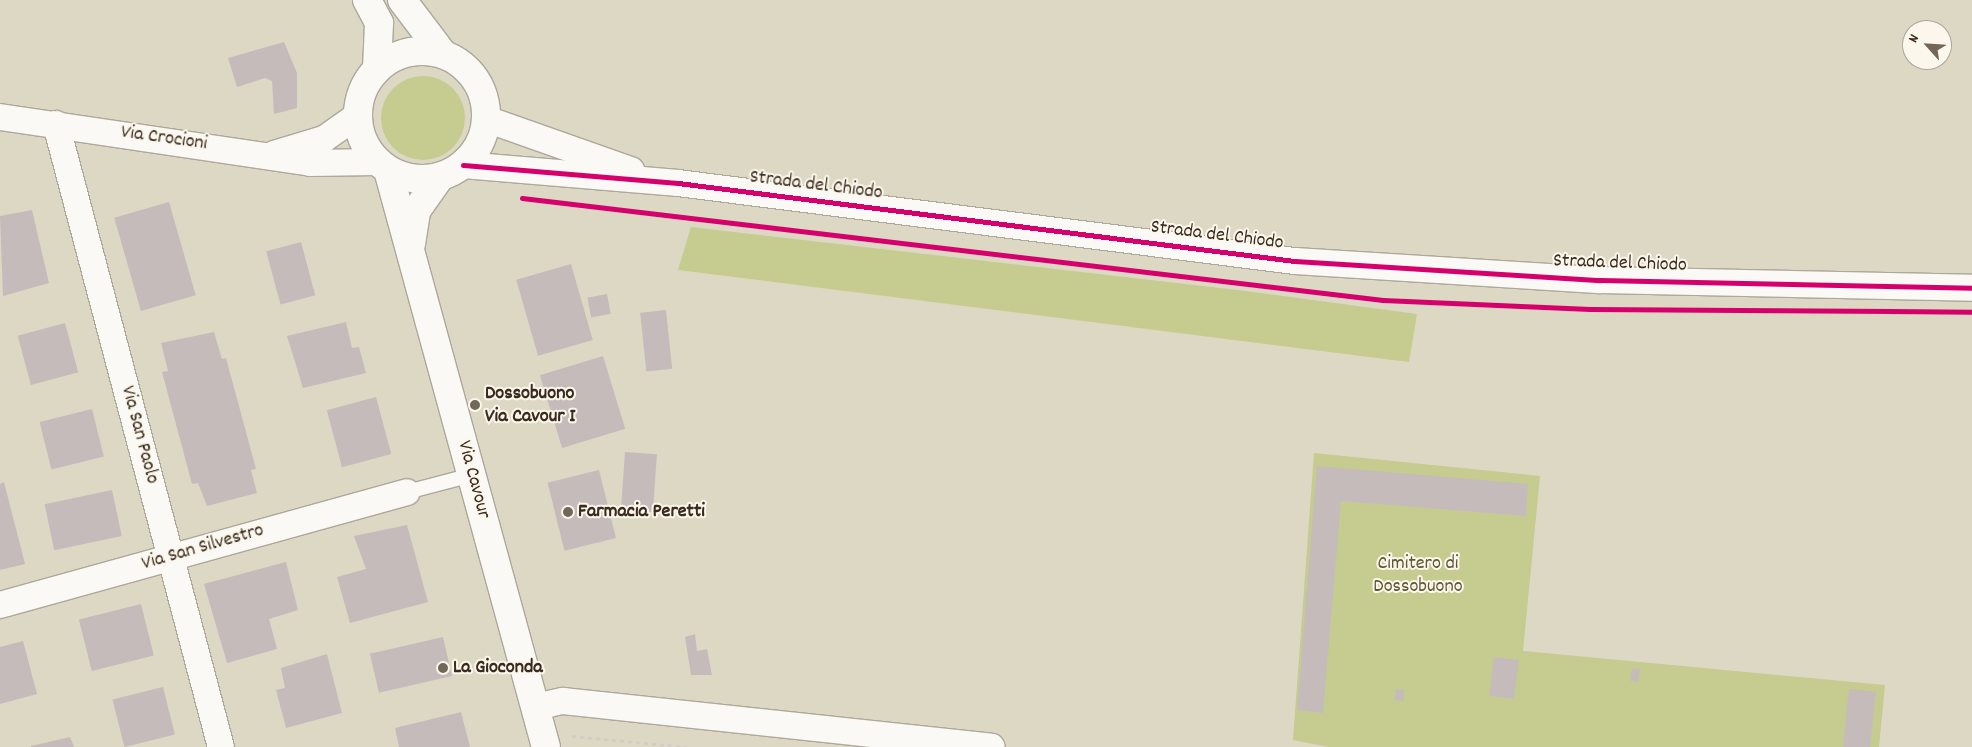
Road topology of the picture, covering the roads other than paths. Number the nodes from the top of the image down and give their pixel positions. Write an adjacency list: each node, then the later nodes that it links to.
1 (368, 0): 4 (main road)
2 (402, 0): 3 (main road)
3 (443, 54): 4 (main road); 7 (main road)
4 (377, 69): 5 (main road)
5 (358, 115): 9 (street, Via Crocioni); 10 (main road)
6 (0, 116): 8 (street, Via Crocioni)
7 (486, 119): 11 (main road); 12 (street, Strada del Chiodo)
8 (56, 124): 9 (street, Via Crocioni); 17 (street, Via San Paolo)
9 (273, 154): 10 (street, Via Crocioni)
10 (382, 166): 11 (main road); 13 (main road, Via Cavour)
11 (451, 171): 12 (street, Strada del Chiodo); 13 (main road, Via Cavour)
12 (678, 183): 14 (street, Strada del Chiodo)
13 (410, 253): 15 (main road, Via Cavour)
14 (1972, 288)
15 (472, 475): 16 (lane); 19 (main road, Via Cavour)
16 (407, 492): 17 (street, Via San Silvestro)
17 (171, 557): 18 (street, Via San Silvestro); 20 (street, Via San Paolo)
18 (0, 606)
19 (536, 707): 21 (main road, Via Cavour); 22 (street)
20 (221, 747)
21 (546, 747)
22 (992, 747)

